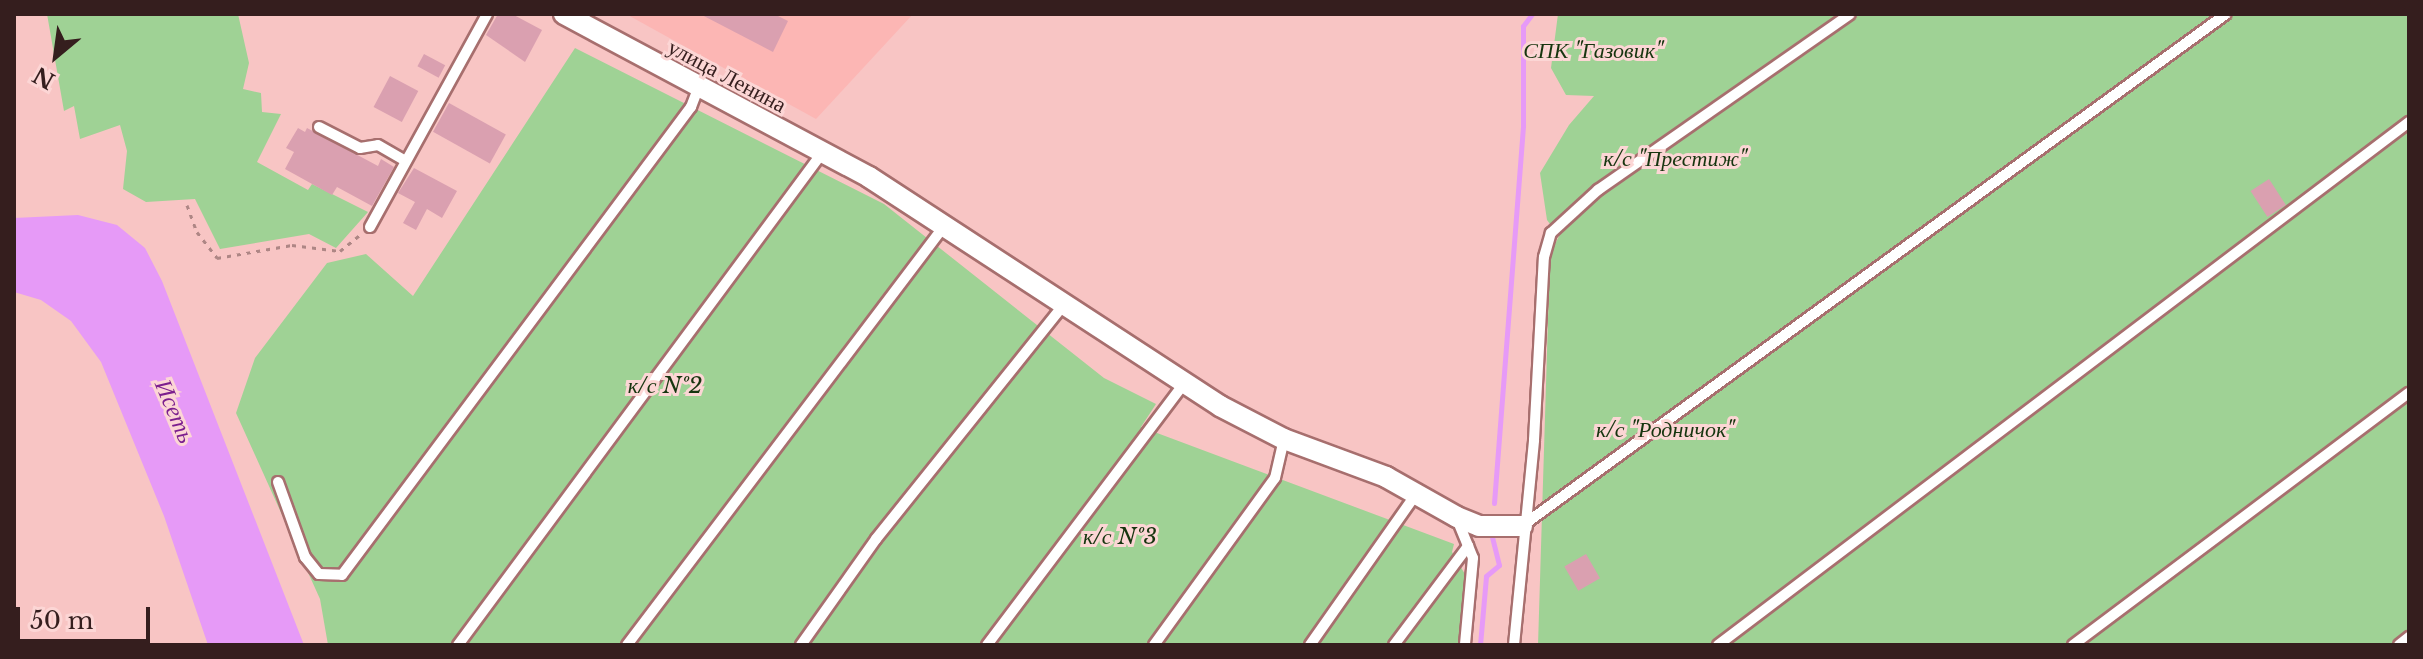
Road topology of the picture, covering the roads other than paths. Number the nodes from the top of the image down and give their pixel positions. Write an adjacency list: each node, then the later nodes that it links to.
1 (487, 14): 9 (lane)
2 (564, 14): 5 (street, улица Ленина)
3 (1850, 14): 19 (lane)
4 (2226, 14): 19 (lane)
5 (698, 89): 8 (street, улица Ленина); 16 (lane)
6 (2409, 122): 31 (lane)
7 (319, 127): 9 (lane)
8 (822, 153): 10 (street, улица Ленина); 22 (lane)
9 (406, 161): 11 (lane)
10 (946, 224): 12 (street, улица Ленина); 23 (lane)
11 (370, 227)
12 (1065, 303): 13 (street, улица Ленина); 24 (lane)
13 (1185, 382): 15 (street, улица Ленина); 25 (lane)
14 (2409, 393): 32 (lane)
15 (1284, 439): 17 (street, улица Ленина); 26 (lane)
16 (278, 482)
17 (1416, 494): 18 (street, улица Ленина); 27 (lane)
18 (1457, 517): 19 (street, улица Ленина); 20 (lane)
19 (1522, 526): 30 (lane)
20 (1468, 546): 28 (lane); 29 (lane)
21 (2409, 637): 33 (lane)
22 (458, 645)
23 (627, 645)
24 (801, 645)
25 (987, 645)
26 (1154, 645)
27 (1310, 645)
28 (1394, 645)
29 (1465, 645)
30 (1514, 645)
31 (1718, 645)
32 (2073, 645)
33 (2399, 645)

